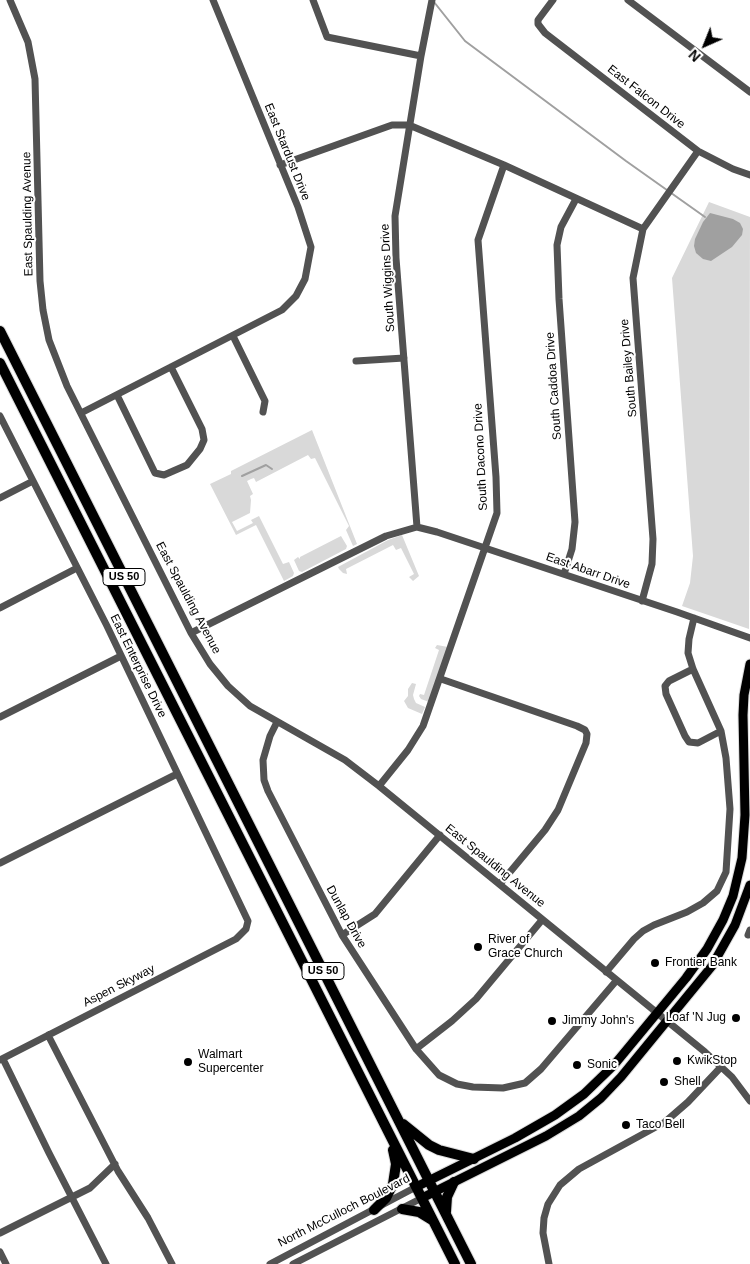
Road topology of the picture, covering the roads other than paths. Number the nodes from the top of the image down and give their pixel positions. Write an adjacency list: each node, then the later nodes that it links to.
1 (10, 0): 24 (street, East Spaulding Avenue)
2 (213, 0): 11 (street, East Stardust Drive)
3 (314, 0): 7 (street)
4 (432, 0): 7 (street, South Wiggins Drive)
5 (553, 0): 10 (street, East Falcon Drive)
6 (628, 0): 8 (street)
7 (421, 56): 9 (street, South Wiggins Drive)
8 (750, 92)
9 (409, 125): 11 (street); 12 (street); 18 (street, South Wiggins Drive)
10 (698, 151): 13 (street, East Falcon Drive); 15 (street, South Bailey Drive)
11 (280, 165): 17 (street, East Stardust Drive)
12 (504, 165): 14 (street); 29 (street, South Dacono Drive)
13 (750, 175)
14 (576, 199): 15 (street); 31 (street, South Caddoa Drive)
15 (643, 229): 32 (street, South Bailey Drive)
16 (0, 331): 63 (highway, US 50)
17 (233, 336): 21 (street); 23 (street)
18 (404, 358): 19 (street); 28 (street, South Wiggins Drive)
19 (356, 360)
20 (0, 363): 64 (highway, US 50)
21 (171, 367): 22 (street); 22 (street)
22 (117, 395): 24 (street)
23 (263, 412)
24 (80, 413): 35 (street, East Spaulding Avenue)
25 (0, 416): 26 (street, East Enterprise Drive)
26 (33, 481): 27 (street); 30 (street, East Enterprise Drive)
27 (0, 498)
28 (417, 527): 29 (street, East Abarr Drive); 35 (street)
29 (485, 548): 31 (street, East Abarr Drive); 40 (street, South Dacono Drive)
30 (77, 568): 33 (street); 37 (street, East Enterprise Drive)
31 (564, 574): 32 (street, East Abarr Drive)
32 (642, 600): 34 (street, East Abarr Drive)
33 (0, 608)
34 (694, 618): 36 (street, East Abarr Drive); 39 (street)
35 (192, 633): 42 (street, East Spaulding Avenue)
36 (750, 638)
37 (121, 656): 41 (street); 44 (street, East Enterprise Drive)
38 (750, 664): 46 (main road, North McCulloch Boulevard)
39 (693, 669): 43 (street); 43 (street)
40 (441, 679): 45 (street, South Dacono Drive); 49 (street)
41 (0, 717)
42 (277, 722): 45 (street, East Spaulding Avenue); 53 (street, Dunlap Drive)
43 (721, 731): 54 (street)
44 (177, 774): 48 (street); 52 (street, East Enterprise Drive)
45 (380, 786): 47 (street, East Spaulding Avenue)
46 (748, 815): 56 (main road, North McCulloch Boulevard)
47 (440, 835): 49 (street, East Spaulding Avenue); 53 (street)
48 (0, 863)
49 (500, 884): 51 (street, East Spaulding Avenue)
50 (750, 885): 57 (main road)
51 (542, 920): 54 (street, East Spaulding Avenue); 59 (street)
52 (246, 929): 58 (street, Aspen Skyway)
53 (342, 935): 59 (street, Dunlap Drive)
54 (606, 972): 55 (street, East Spaulding Avenue)
55 (616, 980): 56 (street, East Spaulding Avenue); 59 (street, Dunlap Drive)
56 (657, 1014): 57 (street, East Spaulding Avenue); 65 (main road, North McCulloch Boulevard)
57 (667, 1022): 61 (street, East Spaulding Avenue); 68 (main road)
58 (48, 1035): 60 (street, Aspen Skyway); 66 (street)
59 (416, 1049)
60 (1, 1059): 71 (street)
61 (721, 1067): 62 (street, East Spaulding Avenue); 86 (street)
62 (750, 1101)
63 (399, 1120): 65 (highway); 67 (highway, US 50)
64 (389, 1134): 69 (highway, US 50); 74 (highway)
65 (474, 1159): 67 (main road, North McCulloch Boulevard)
66 (115, 1164): 71 (street); 81 (street)
67 (430, 1181): 69 (main road, North McCulloch Boulevard); 70 (highway, US 50)
68 (454, 1182): 70 (main road); 75 (highway)
69 (416, 1188): 72 (highway, US 50); 74 (street, North McCulloch Boulevard)
70 (435, 1192): 72 (main road); 75 (highway, US 50)
71 (71, 1197): 77 (street); 80 (street)
72 (422, 1198): 73 (street, North McCulloch Boulevard); 76 (highway, US 50)
73 (402, 1209): 76 (highway); 83 (street, North McCulloch Boulevard)
74 (374, 1210): 82 (street, North McCulloch Boulevard)
75 (446, 1213): 85 (highway, US 50)
76 (433, 1220): 84 (highway, US 50)
77 (0, 1233)
78 (0, 1252): 79 (street)
79 (6, 1264)
80 (106, 1264)
81 (172, 1264)
82 (270, 1264)
83 (293, 1264)
84 (455, 1264)
85 (471, 1264)
86 (549, 1264)

